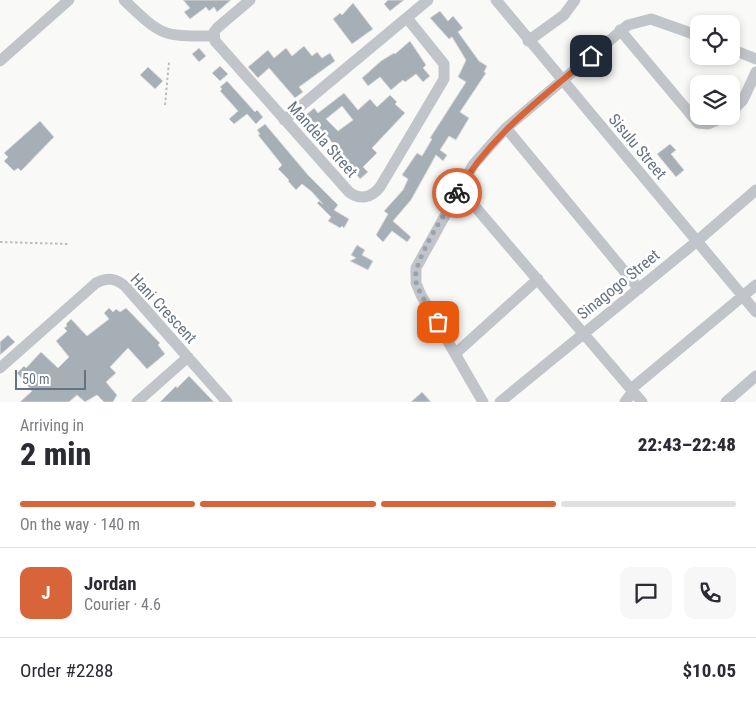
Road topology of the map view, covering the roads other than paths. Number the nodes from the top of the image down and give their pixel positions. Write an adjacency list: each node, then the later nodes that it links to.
1 (69, 0): 14 (street)
2 (124, 0): 10 (street)
3 (250, 0): 10 (street)
4 (428, 0): 7 (street)
5 (496, 0): 11 (street, Sisulu Street)
6 (575, 0): 11 (street)
7 (407, 18): 19 (street); 19 (street, Mandela Street)
8 (620, 30): 9 (street); 16 (street); 18 (street)
9 (690, 33)
10 (214, 36): 19 (street, Mandela Street)
11 (528, 42): 16 (street, Sisulu Street)
12 (740, 53): 13 (street)
13 (756, 59)
14 (0, 61)
15 (756, 72): 17 (street)
16 (562, 81): 20 (street); 23 (street, Sisulu Street)
17 (740, 103)
18 (690, 113)
19 (284, 120)
20 (506, 128): 21 (street); 26 (street)
21 (460, 189): 24 (street); 30 (street)
22 (756, 190): 23 (street, Sinagogo Street)
23 (696, 242): 26 (street, Sinagogo Street); 27 (street, Sisulu Street)
24 (538, 279): 29 (street); 30 (street)
25 (756, 285): 27 (street)
26 (639, 289): 29 (street, Sinagogo Street)
27 (743, 296): 28 (street, Sisulu Street); 34 (street)
28 (756, 312)
29 (584, 332): 34 (street); 38 (street, Sinagogo Street)
30 (456, 353): 37 (street)
31 (188, 357): 32 (street, Hani Crescent); 35 (street); 36 (street, Hani Crescent)
32 (0, 368)
33 (756, 376): 41 (street)
34 (632, 390): 39 (street); 40 (street)
35 (137, 402)
36 (227, 402)
37 (483, 402)
38 (500, 402)
39 (625, 402)
40 (642, 402)
41 (726, 402)

